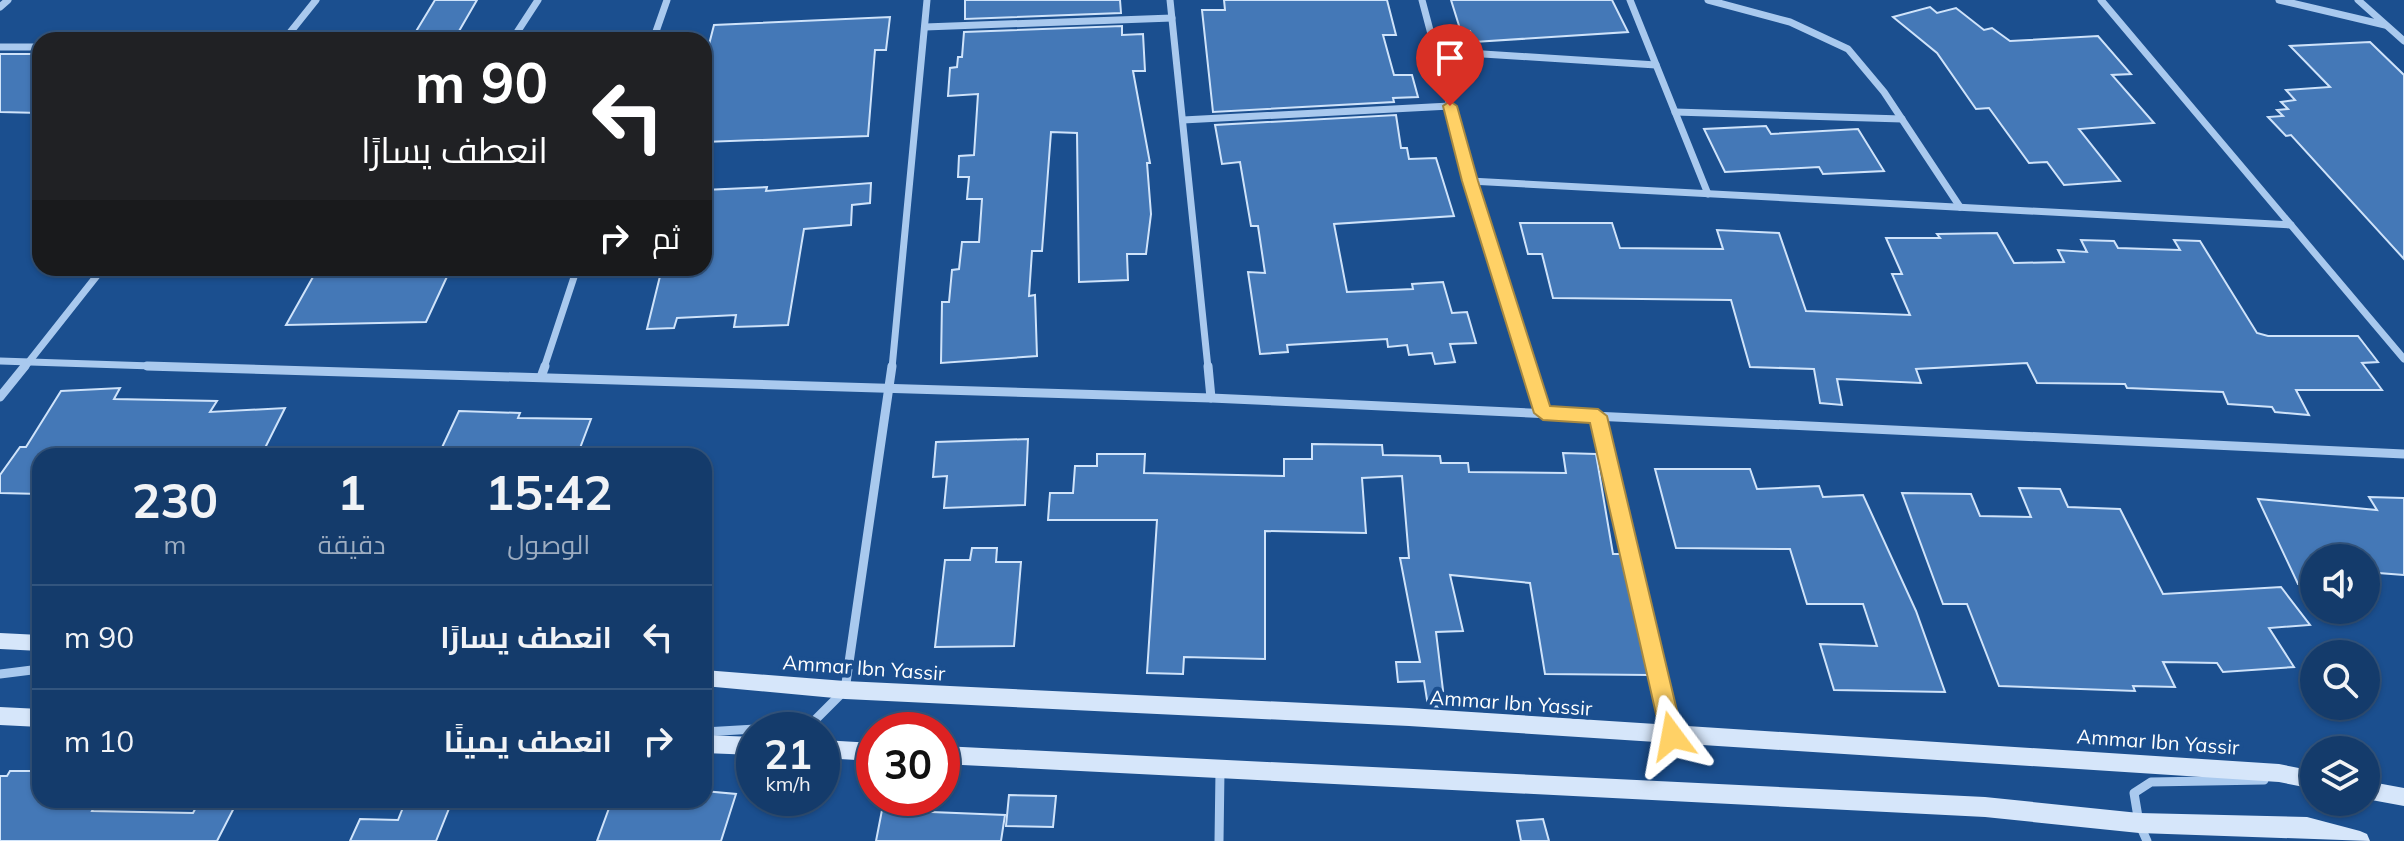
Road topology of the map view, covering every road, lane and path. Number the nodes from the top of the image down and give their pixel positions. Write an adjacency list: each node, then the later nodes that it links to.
1 (8, 0): 13 (street)
2 (316, 0): 17 (street)
3 (538, 0): 18 (street)
4 (667, 0): 19 (street)
5 (927, 0): 16 (street)
6 (1170, 0): 14 (street)
7 (1422, 0): 23 (street)
8 (1630, 0): 24 (street)
9 (1708, 0): 27 (street)
10 (2101, 0): 32 (street)
11 (2279, 0): 15 (street)
12 (2358, 0): 15 (street)
13 (0, 7)
14 (1172, 18): 16 (street); 28 (street)
15 (2385, 25): 20 (street)
16 (925, 27): 39 (street)
17 (290, 32)
18 (517, 32)
19 (656, 32)
20 (2404, 41)
21 (0, 47): 22 (street)
22 (32, 47)
23 (1436, 51): 24 (street); 25 (street)
24 (1656, 65): 26 (street)
25 (1450, 106): 28 (street); 29 (street)
26 (1675, 112): 27 (street); 30 (street)
27 (1902, 119): 31 (street)
28 (1183, 120): 41 (street)
29 (1470, 181): 30 (street); 42 (street)
30 (1708, 194): 31 (street)
31 (1960, 207): 32 (street)
32 (2291, 225): 35 (street)
33 (97, 276): 37 (street)
34 (574, 276): 38 (street)
35 (2404, 359)
36 (0, 361): 37 (street)
37 (28, 362): 38 (street); 40 (street)
38 (541, 377): 39 (street)
39 (890, 387): 41 (street); 50 (street)
40 (0, 397)
41 (1211, 398): 42 (street)
42 (1543, 413): 43 (street)
43 (1598, 416): 44 (street); 54 (street)
44 (2404, 454)
45 (0, 641): 46 (street)
46 (32, 643)
47 (32, 670): 48 (street)
48 (0, 674)
49 (712, 679): 50 (street, Ammar Ibn Yassir)
50 (845, 690): 53 (street); 54 (street, Ammar Ibn Yassir)
51 (0, 716): 52 (street)
52 (32, 718)
53 (712, 732)
54 (1672, 736): 59 (street, Ammar Ibn Yassir)
55 (712, 744): 56 (street)
56 (736, 745)
57 (960, 756): 58 (street)
58 (1220, 771): 63 (street); 64 (street)
59 (2300, 777)
60 (2300, 780): 63 (street)
61 (2380, 793): 62 (street)
62 (2404, 797)
63 (2143, 832): 65 (street)
64 (1219, 841)
65 (2360, 841)

